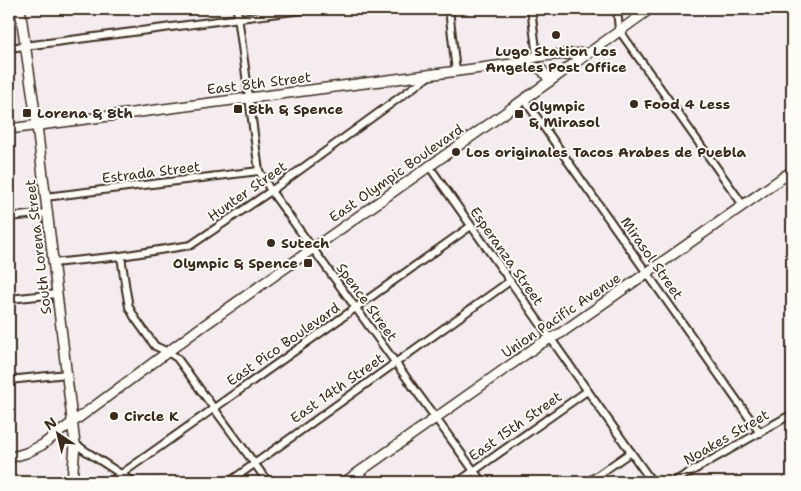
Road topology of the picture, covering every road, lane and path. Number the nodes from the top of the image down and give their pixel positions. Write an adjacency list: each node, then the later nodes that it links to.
1 (20, 9): 10 (main road, South Lorena Street)
2 (237, 9): 8 (street, Spence Street)
3 (310, 9): 8 (street)
4 (448, 9): 15 (street)
5 (531, 9): 13 (street)
6 (617, 9): 9 (street)
7 (650, 9): 9 (main road, East Olympic Boulevard)
8 (238, 19): 10 (street); 18 (street, Spence Street)
9 (619, 30): 12 (main road, East Olympic Boulevard); 27 (street)
10 (26, 47): 11 (street); 20 (main road, South Lorena Street)
11 (9, 48)
12 (588, 53): 13 (main road, East 8th Street); 17 (main road, East Olympic Boulevard)
13 (537, 57): 14 (main road, East 8th Street)
14 (512, 64): 15 (main road, East 8th Street); 17 (main road, East 8th Street)
15 (456, 72): 16 (main road, East 8th Street)
16 (430, 76): 18 (main road, East 8th Street); 25 (street, Hunter Street)
17 (550, 81): 19 (main road, East Olympic Boulevard)
18 (249, 98): 20 (main road, East 8th Street); 23 (street, Spence Street)
19 (524, 99): 22 (main road, East Olympic Boulevard); 34 (street, Mirasol Street)
20 (37, 126): 21 (main road, East 8th Street); 26 (main road, South Lorena Street)
21 (9, 129)
22 (429, 166): 30 (street, Esperanza Street); 31 (main road, East Olympic Boulevard)
23 (259, 171): 25 (street, Spence Street); 26 (street, Estrada Street)
24 (792, 171): 27 (main road, Union Pacific Avenue)
25 (271, 190): 31 (street, Spence Street); 32 (street, Hunter Street)
26 (45, 197): 28 (main road, South Lorena Street)
27 (743, 205): 34 (main road, Union Pacific Avenue)
28 (47, 212): 29 (street); 33 (main road, South Lorena Street)
29 (9, 217)
30 (471, 226): 35 (street, Esperanza Street); 38 (street, East Pico Boulevard)
31 (313, 248): 38 (street, Spence Street); 40 (main road, East Olympic Boulevard)
32 (121, 256): 33 (street, Hunter Street); 40 (street)
33 (54, 263): 36 (main road, South Lorena Street)
34 (647, 272): 39 (main road, Union Pacific Avenue); 49 (street, Mirasol Street)
35 (510, 281): 39 (street, Esperanza Street); 41 (street, East 14th Street)
36 (57, 294): 37 (street); 42 (main road, South Lorena Street)
37 (9, 299)
38 (356, 308): 41 (street, Spence Street); 45 (street, East Pico Boulevard)
39 (550, 339): 44 (street, Esperanza Street); 47 (main road, Union Pacific Avenue)
40 (168, 352): 45 (street); 48 (main road, East Olympic Boulevard)
41 (395, 363): 47 (street, Spence Street); 54 (street, East 14th Street)
42 (67, 374): 43 (street); 48 (main road, South Lorena Street)
43 (9, 380)
44 (587, 390): 51 (street, Esperanza Street); 56 (street, East 15th Street)
45 (214, 409): 54 (street); 58 (street, East Pico Boulevard)
46 (792, 414): 49 (street, Noakes Street)
47 (435, 418): 56 (street, Spence Street); 57 (main road, Union Pacific Avenue)
48 (73, 422): 50 (main road, South Lorena Street); 52 (main road, East Olympic Boulevard)
49 (760, 433): 70 (street, Noakes Street)
50 (75, 444): 58 (street); 59 (main road, South Lorena Street)
51 (631, 452): 68 (street); 69 (street, Esperanza Street)
52 (26, 453): 53 (main road, East Olympic Boulevard); 55 (main road)
53 (9, 458)
54 (254, 463): 62 (street, East 14th Street); 63 (street)
55 (9, 467)
56 (474, 471): 66 (street, East 15th Street); 67 (street, Spence Street)
57 (359, 473): 64 (main road, Union Pacific Avenue); 65 (street)
58 (121, 474): 60 (street, East Pico Boulevard); 61 (street)
59 (72, 482)
60 (110, 482)
61 (133, 482)
62 (229, 482)
63 (268, 482)
64 (345, 482)
65 (366, 482)
66 (458, 482)
67 (482, 482)
68 (588, 482)
69 (652, 482)
70 (673, 482)

